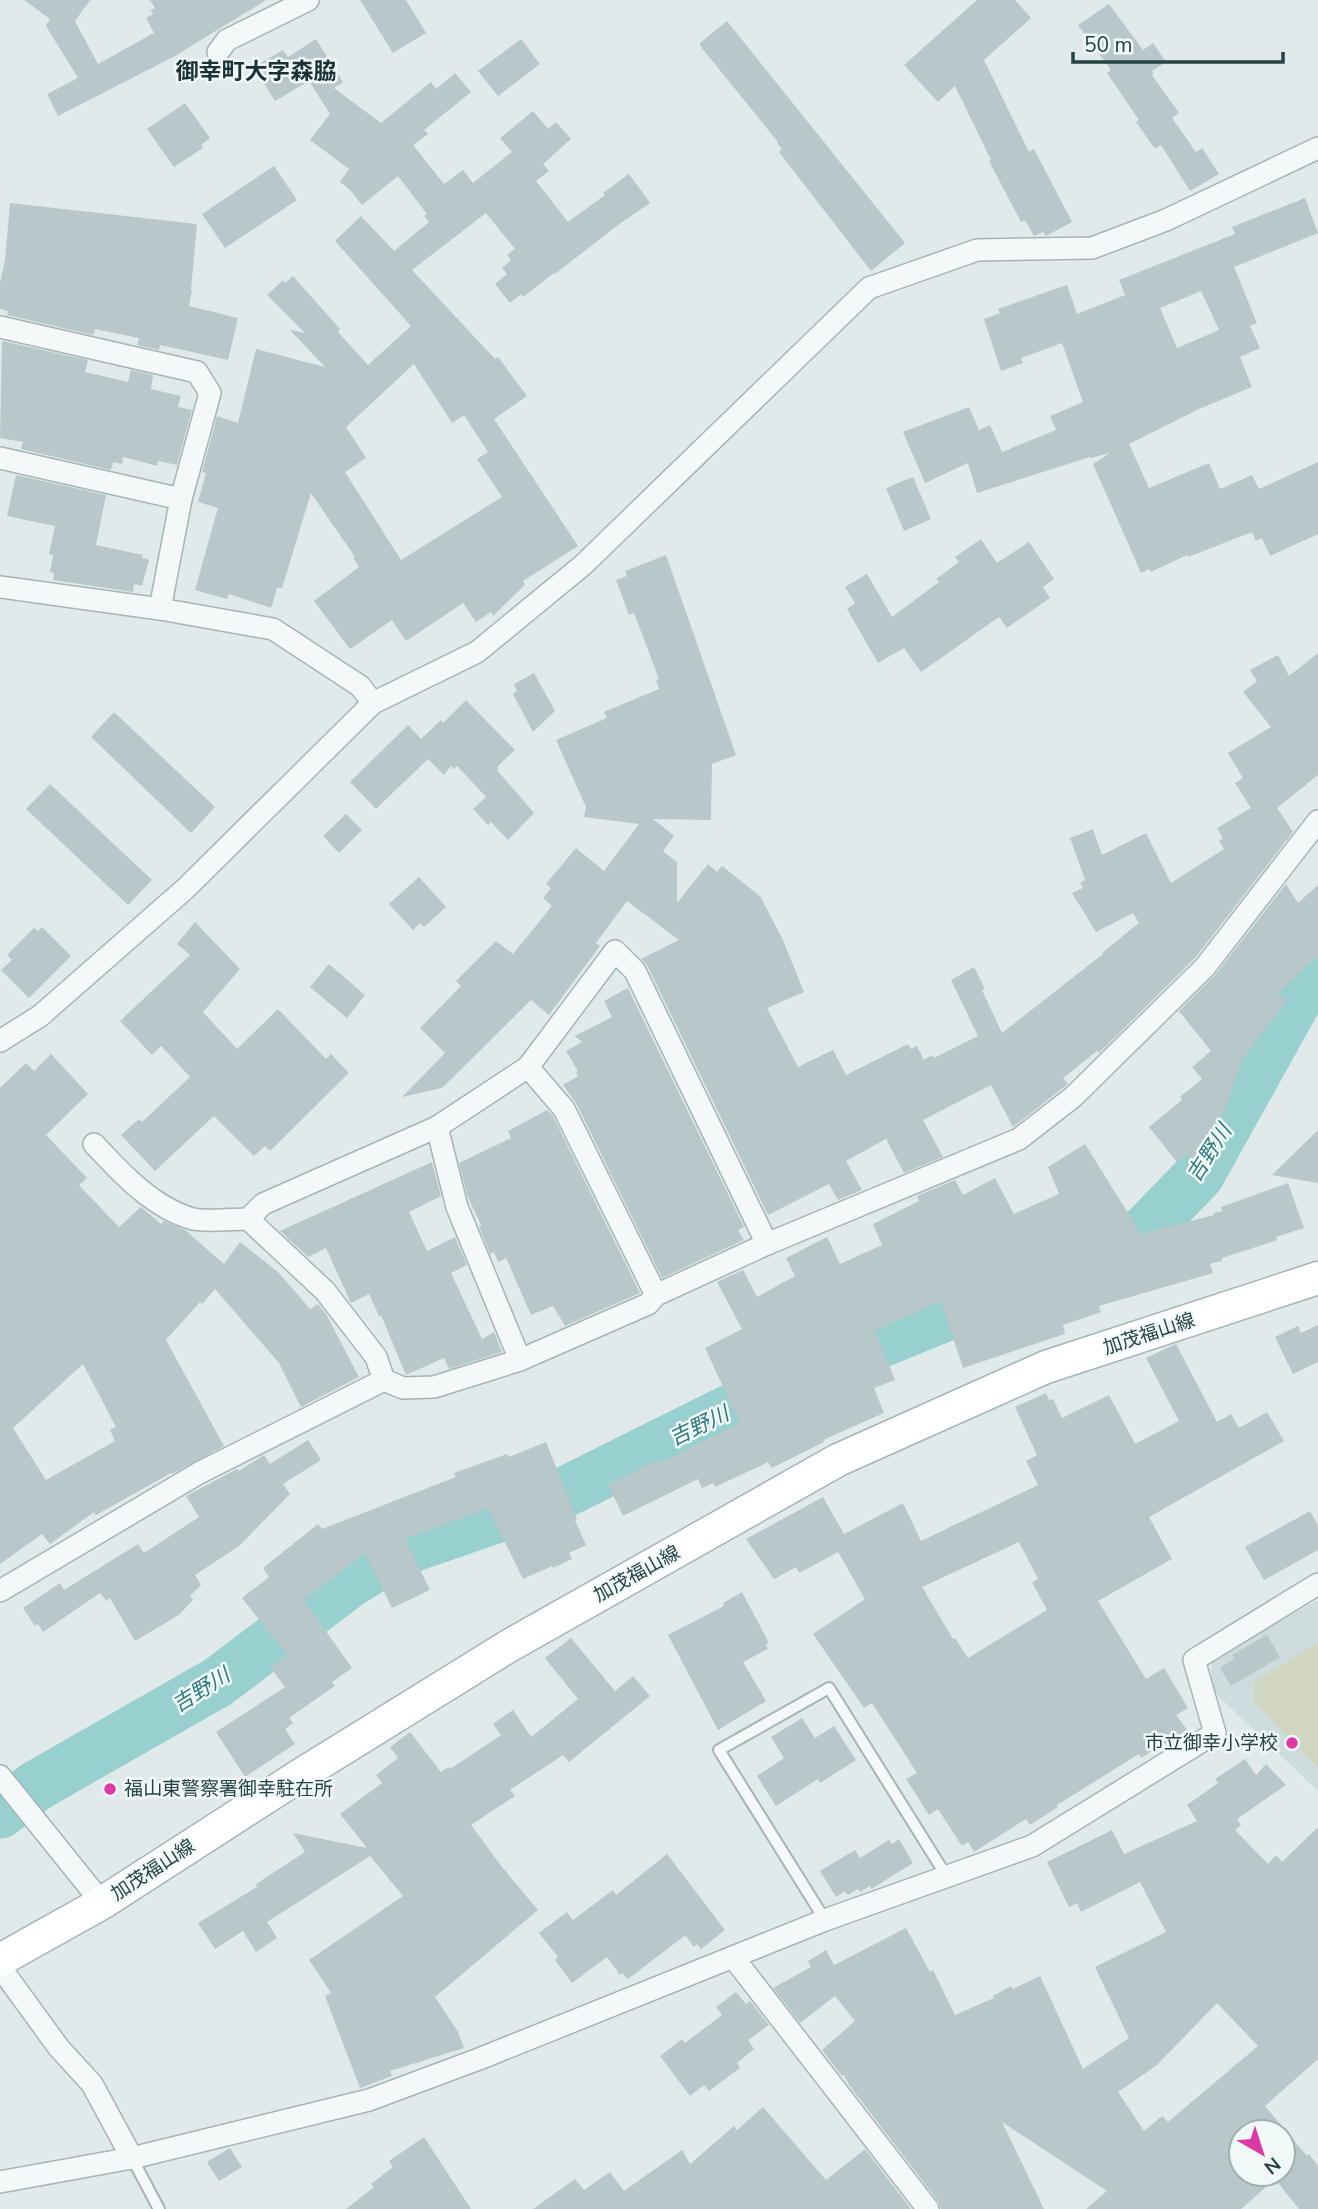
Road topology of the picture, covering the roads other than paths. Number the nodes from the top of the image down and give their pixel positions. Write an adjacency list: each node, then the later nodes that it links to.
1 (308, 0): 2 (street)
2 (219, 52)
3 (1318, 148): 9 (street)
4 (0, 327): 6 (street)
5 (0, 458): 6 (street)
6 (181, 499): 8 (street)
7 (0, 587): 8 (street)
8 (160, 609): 9 (street)
9 (373, 703): 11 (street)
10 (1318, 821): 16 (street)
11 (0, 1041)
12 (528, 1067): 13 (street); 16 (street); 18 (street)
13 (437, 1126): 15 (street); 19 (street)
14 (94, 1144): 15 (street)
15 (248, 1219): 20 (street)
16 (768, 1244): 18 (street)
17 (1318, 1278): 25 (main road, 加茂福山線)
18 (656, 1295): 19 (street)
19 (520, 1360): 20 (street)
20 (384, 1380): 22 (street)
21 (1318, 1584): 24 (street)
22 (0, 1591)
23 (6, 1783): 25 (street)
24 (947, 1877): 26 (street); 26 (lane)
25 (102, 1903): 28 (main road, 加茂福山線)
26 (825, 1920): 27 (street)
27 (733, 1957): 30 (street); 33 (street)
28 (0, 1960)
29 (0, 1966): 30 (street)
30 (132, 2158): 31 (street); 32 (lane)
31 (0, 2182)
32 (159, 2209)
33 (928, 2209)

